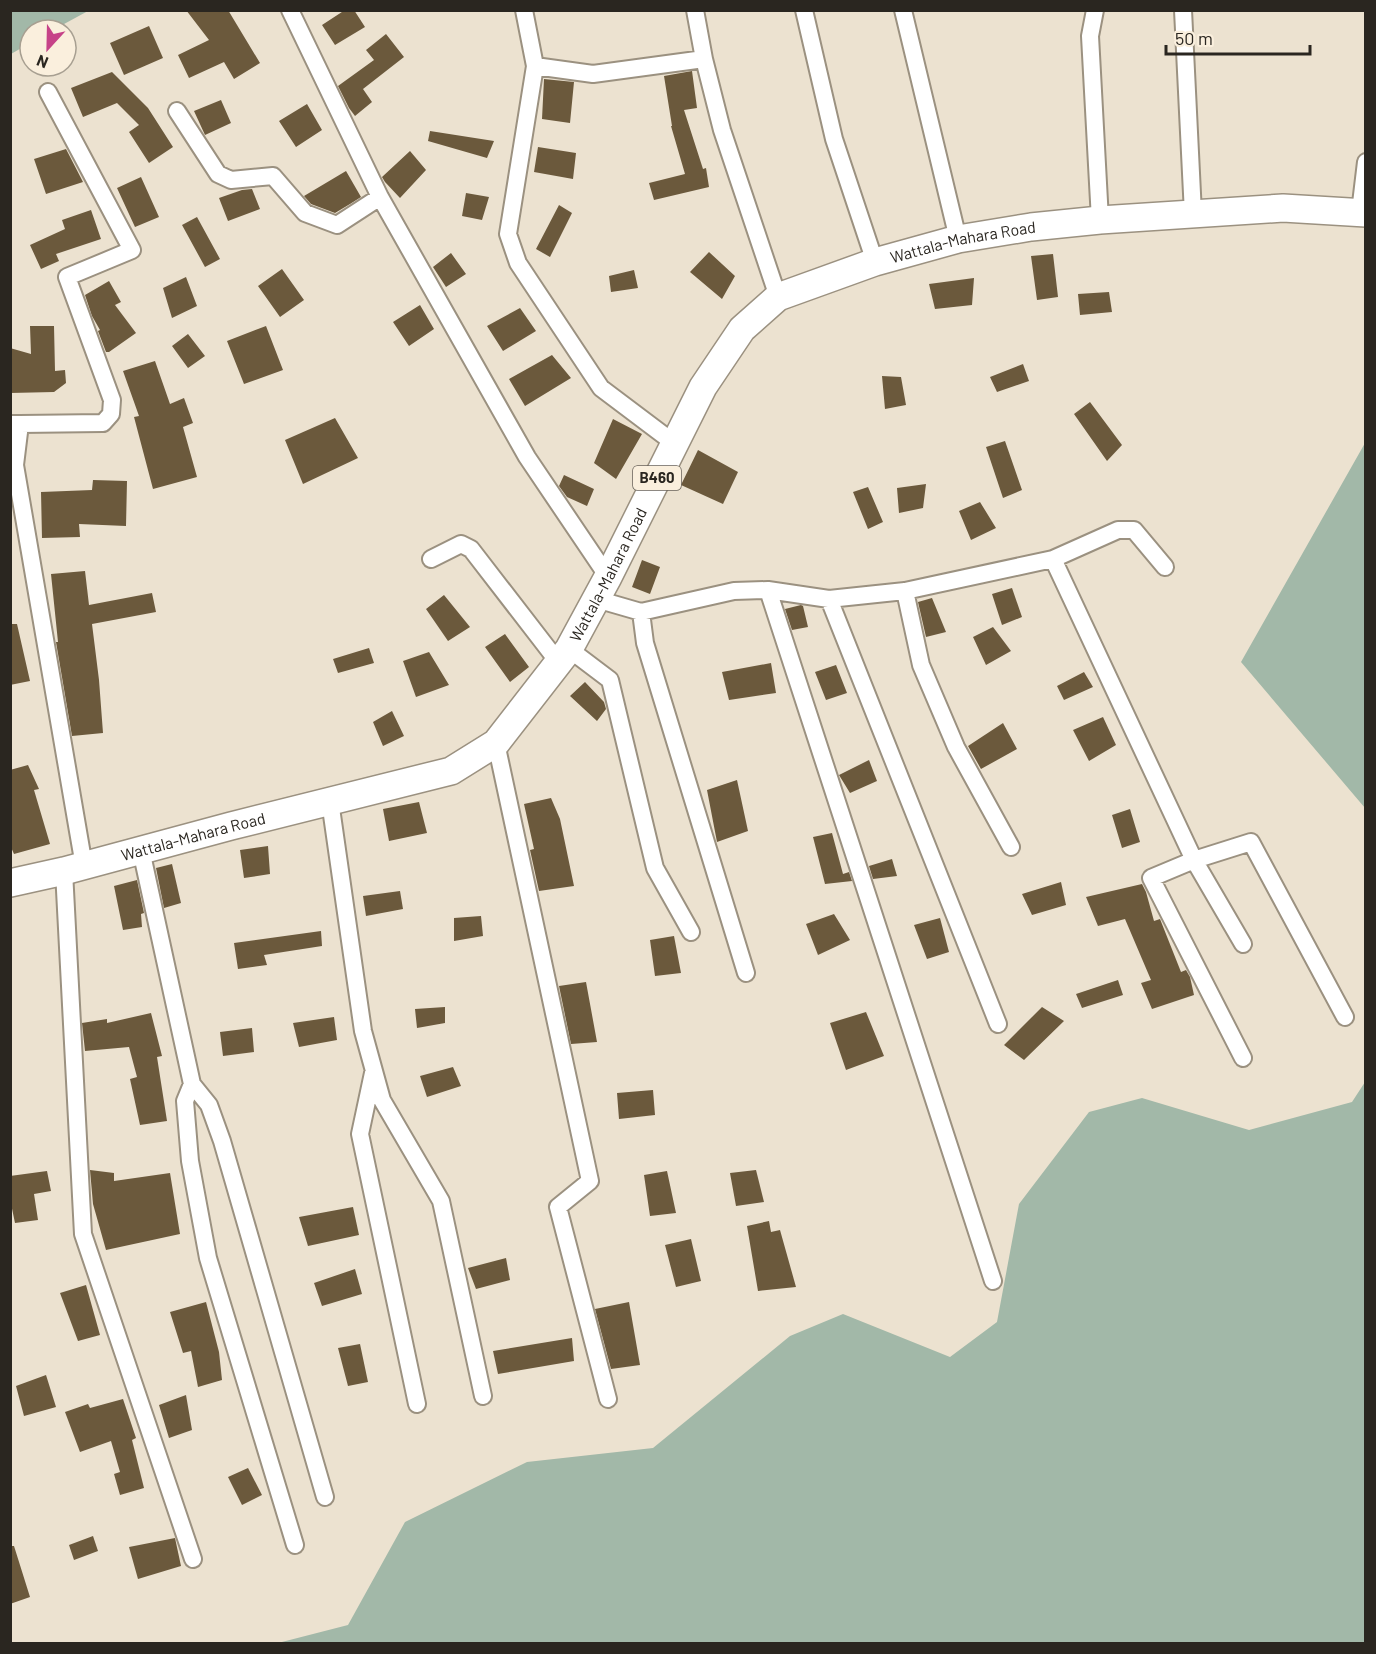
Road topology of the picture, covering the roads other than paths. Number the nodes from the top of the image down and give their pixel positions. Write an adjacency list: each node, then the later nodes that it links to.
1 (290, 10): 13 (street)
2 (524, 10): 9 (street)
3 (695, 10): 8 (street)
4 (804, 10): 18 (street)
5 (903, 10): 17 (street)
6 (1095, 10): 16 (street)
7 (1183, 10): 15 (street)
8 (704, 59): 9 (street); 19 (street)
9 (535, 66): 21 (street)
10 (48, 92): 20 (street)
11 (177, 111): 13 (street)
12 (1365, 162): 14 (street)
13 (380, 196): 25 (street)
14 (1363, 213): 15 (main road, Wattala-Mahara Road / B460)
15 (1193, 214): 16 (main road, Wattala-Mahara Road / B460)
16 (1101, 220): 17 (main road, Wattala-Mahara Road / B460)
17 (958, 239): 18 (main road, Wattala-Mahara Road / B460)
18 (875, 262): 19 (main road, Wattala-Mahara Road / B460)
19 (778, 297): 21 (main road, Wattala-Mahara Road / B460)
20 (15, 424): 36 (street)
21 (674, 443): 25 (main road, Wattala-Mahara Road / B460)
22 (431, 559): 30 (street)
23 (1053, 559): 24 (street); 27 (street); 35 (street)
24 (1165, 567)
25 (602, 588): 29 (street); 30 (main road, Wattala-Mahara Road / B460)
26 (768, 590): 28 (street); 29 (street); 46 (street)
27 (904, 591): 28 (street); 33 (street)
28 (829, 599): 42 (street)
29 (641, 612): 40 (street)
30 (564, 656): 31 (main road, Wattala-Mahara Road / B460); 38 (street)
31 (496, 743): 32 (main road, Wattala-Mahara Road / B460); 48 (street)
32 (330, 801): 34 (main road, Wattala-Mahara Road / B460); 44 (street)
33 (1011, 847)
34 (141, 850): 36 (main road, Wattala-Mahara Road / B460); 45 (street)
35 (1194, 860): 39 (street); 41 (street); 43 (street)
36 (74, 869): 37 (main road, Wattala-Mahara Road / B460); 52 (street)
37 (10, 883)
38 (690, 932)
39 (1243, 944)
40 (746, 973)
41 (1345, 1017)
42 (998, 1024)
43 (1243, 1058)
44 (374, 1070): 47 (street); 49 (street)
45 (192, 1084): 50 (street); 51 (street)
46 (993, 1281)
47 (483, 1396)
48 (608, 1399)
49 (417, 1404)
50 (325, 1497)
51 (295, 1545)
52 (193, 1559)

